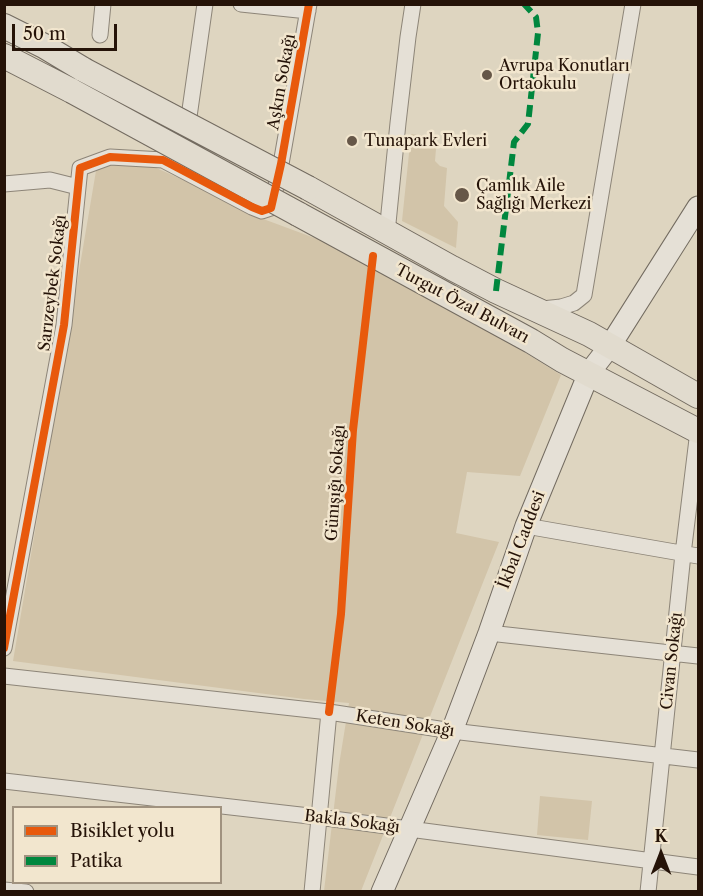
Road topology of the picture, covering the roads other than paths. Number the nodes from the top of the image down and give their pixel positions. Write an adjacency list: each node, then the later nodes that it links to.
1 (103, 4): 8 (street)
2 (205, 4): 11 (street)
3 (241, 4): 6 (street)
4 (413, 4): 15 (street)
5 (633, 4): 16 (street)
6 (308, 8): 10 (street, Aşkın Sokağı)
7 (4, 26): 15 (main road, Turgut Özal Bulvarı, bridge)
8 (100, 35)
9 (4, 56): 18 (main road, Turgut Özal Bulvarı, bridge)
10 (281, 165): 11 (street, Sarızeybek Sokağı)
11 (181, 169): 13 (street, Sarızeybek Sokağı)
12 (4, 183): 13 (street)
13 (78, 187): 23 (street, Sarızeybek Sokağı)
14 (699, 207): 17 (main road, İkbal Caddesi)
15 (387, 233): 16 (main road, Turgut Özal Bulvarı)
16 (536, 309): 17 (main road, Turgut Özal Bulvarı)
17 (610, 346): 18 (main road, İkbal Caddesi); 19 (main road, Turgut Özal Bulvarı)
18 (589, 373): 20 (main road, Turgut Özal Bulvarı); 21 (main road, İkbal Caddesi)
19 (697, 392)
20 (698, 431): 22 (street, Civan Sokağı)
21 (526, 526): 22 (street); 24 (main road, İkbal Caddesi)
22 (691, 555): 26 (street, Civan Sokağı)
23 (11, 577): 25 (street, Sarızeybek Sokağı)
24 (489, 633): 26 (street); 30 (main road, İkbal Caddesi)
25 (4, 648)
26 (673, 652): 27 (street); 31 (street, Civan Sokağı)
27 (699, 656)
28 (4, 676): 29 (street, Keten Sokağı)
29 (329, 712): 30 (street, Keten Sokağı); 36 (street)
30 (452, 731): 31 (street, Keten Sokağı); 37 (main road, İkbal Caddesi)
31 (662, 756): 32 (street, Keten Sokağı); 38 (street, Civan Sokağı)
32 (699, 760)
33 (4, 781): 34 (street, Bakla Sokağı)
34 (216, 806)
35 (222, 807): 36 (street, Bakla Sokağı)
36 (318, 818): 37 (street, Bakla Sokağı); 42 (street)
37 (409, 830): 38 (street, Bakla Sokağı); 43 (main road, İkbal Caddesi)
38 (651, 860): 39 (street, Bakla Sokağı); 44 (street, Civan Sokağı)
39 (699, 867)
40 (4, 890): 41 (street)
41 (26, 891)
42 (312, 891)
43 (382, 891)
44 (648, 891)

